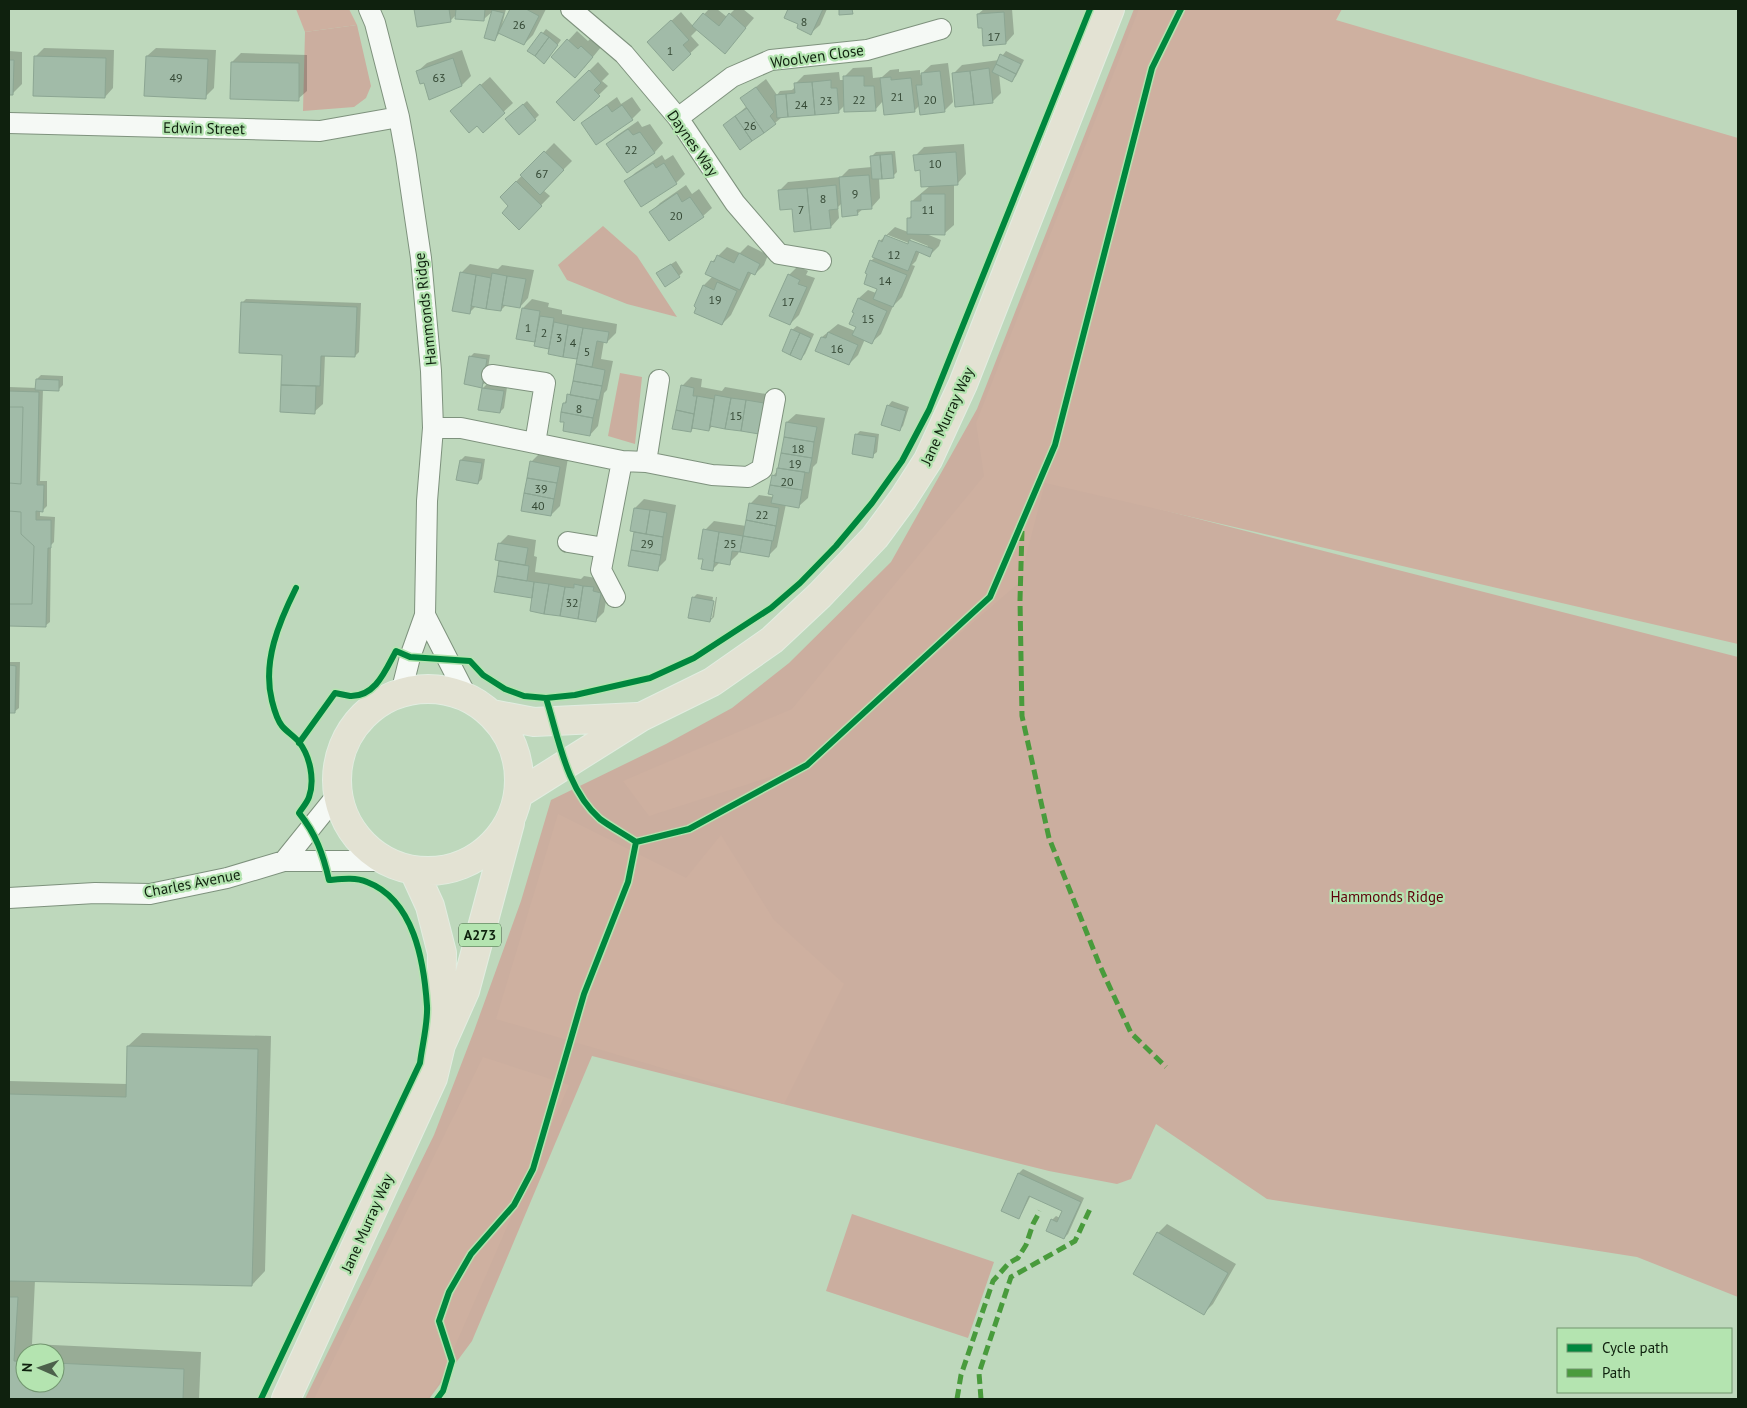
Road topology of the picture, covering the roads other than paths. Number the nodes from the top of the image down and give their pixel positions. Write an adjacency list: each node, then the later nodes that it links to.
1 (369, 9): 5 (street, Hammonds Ridge)
2 (571, 9): 6 (street, Daynes Way)
3 (1110, 9): 23 (main road, Jane Murray Way)
4 (941, 29): 6 (street, Woolven Close)
5 (399, 117): 7 (street, Edwin Street); 12 (street, Hammonds Ridge)
6 (678, 118): 8 (street, Daynes Way)
7 (9, 124)
8 (821, 261)
9 (492, 375): 13 (street)
10 (659, 380): 15 (street)
11 (775, 399): 15 (street)
12 (433, 428): 13 (street); 19 (street, Hammonds Ridge)
13 (535, 443): 14 (street)
14 (622, 460): 15 (street); 17 (street)
15 (646, 462)
16 (568, 542): 17 (street)
17 (604, 548): 18 (street)
18 (615, 597)
19 (425, 616): 20 (street, Hammonds Ridge); 21 (street, Hammonds Ridge)
20 (401, 693): 21 (main road); 25 (main road)
21 (467, 697): 22 (main road)
22 (492, 714): 23 (main road, Jane Murray Way); 24 (main road)
23 (641, 717): 24 (main road, Jane Murray Way)
24 (520, 793): 26 (main road)
25 (338, 794): 27 (street); 28 (main road)
26 (510, 823): 29 (main road); 31 (main road, Jane Murray Way / A273)
27 (284, 861): 28 (street, Charles Avenue); 30 (street, Charles Avenue)
28 (384, 861): 29 (main road)
29 (414, 871): 31 (main road, Jane Murray Way / A273)
30 (9, 898)
31 (441, 1045): 32 (main road, Jane Murray Way / A273)
32 (286, 1399)

